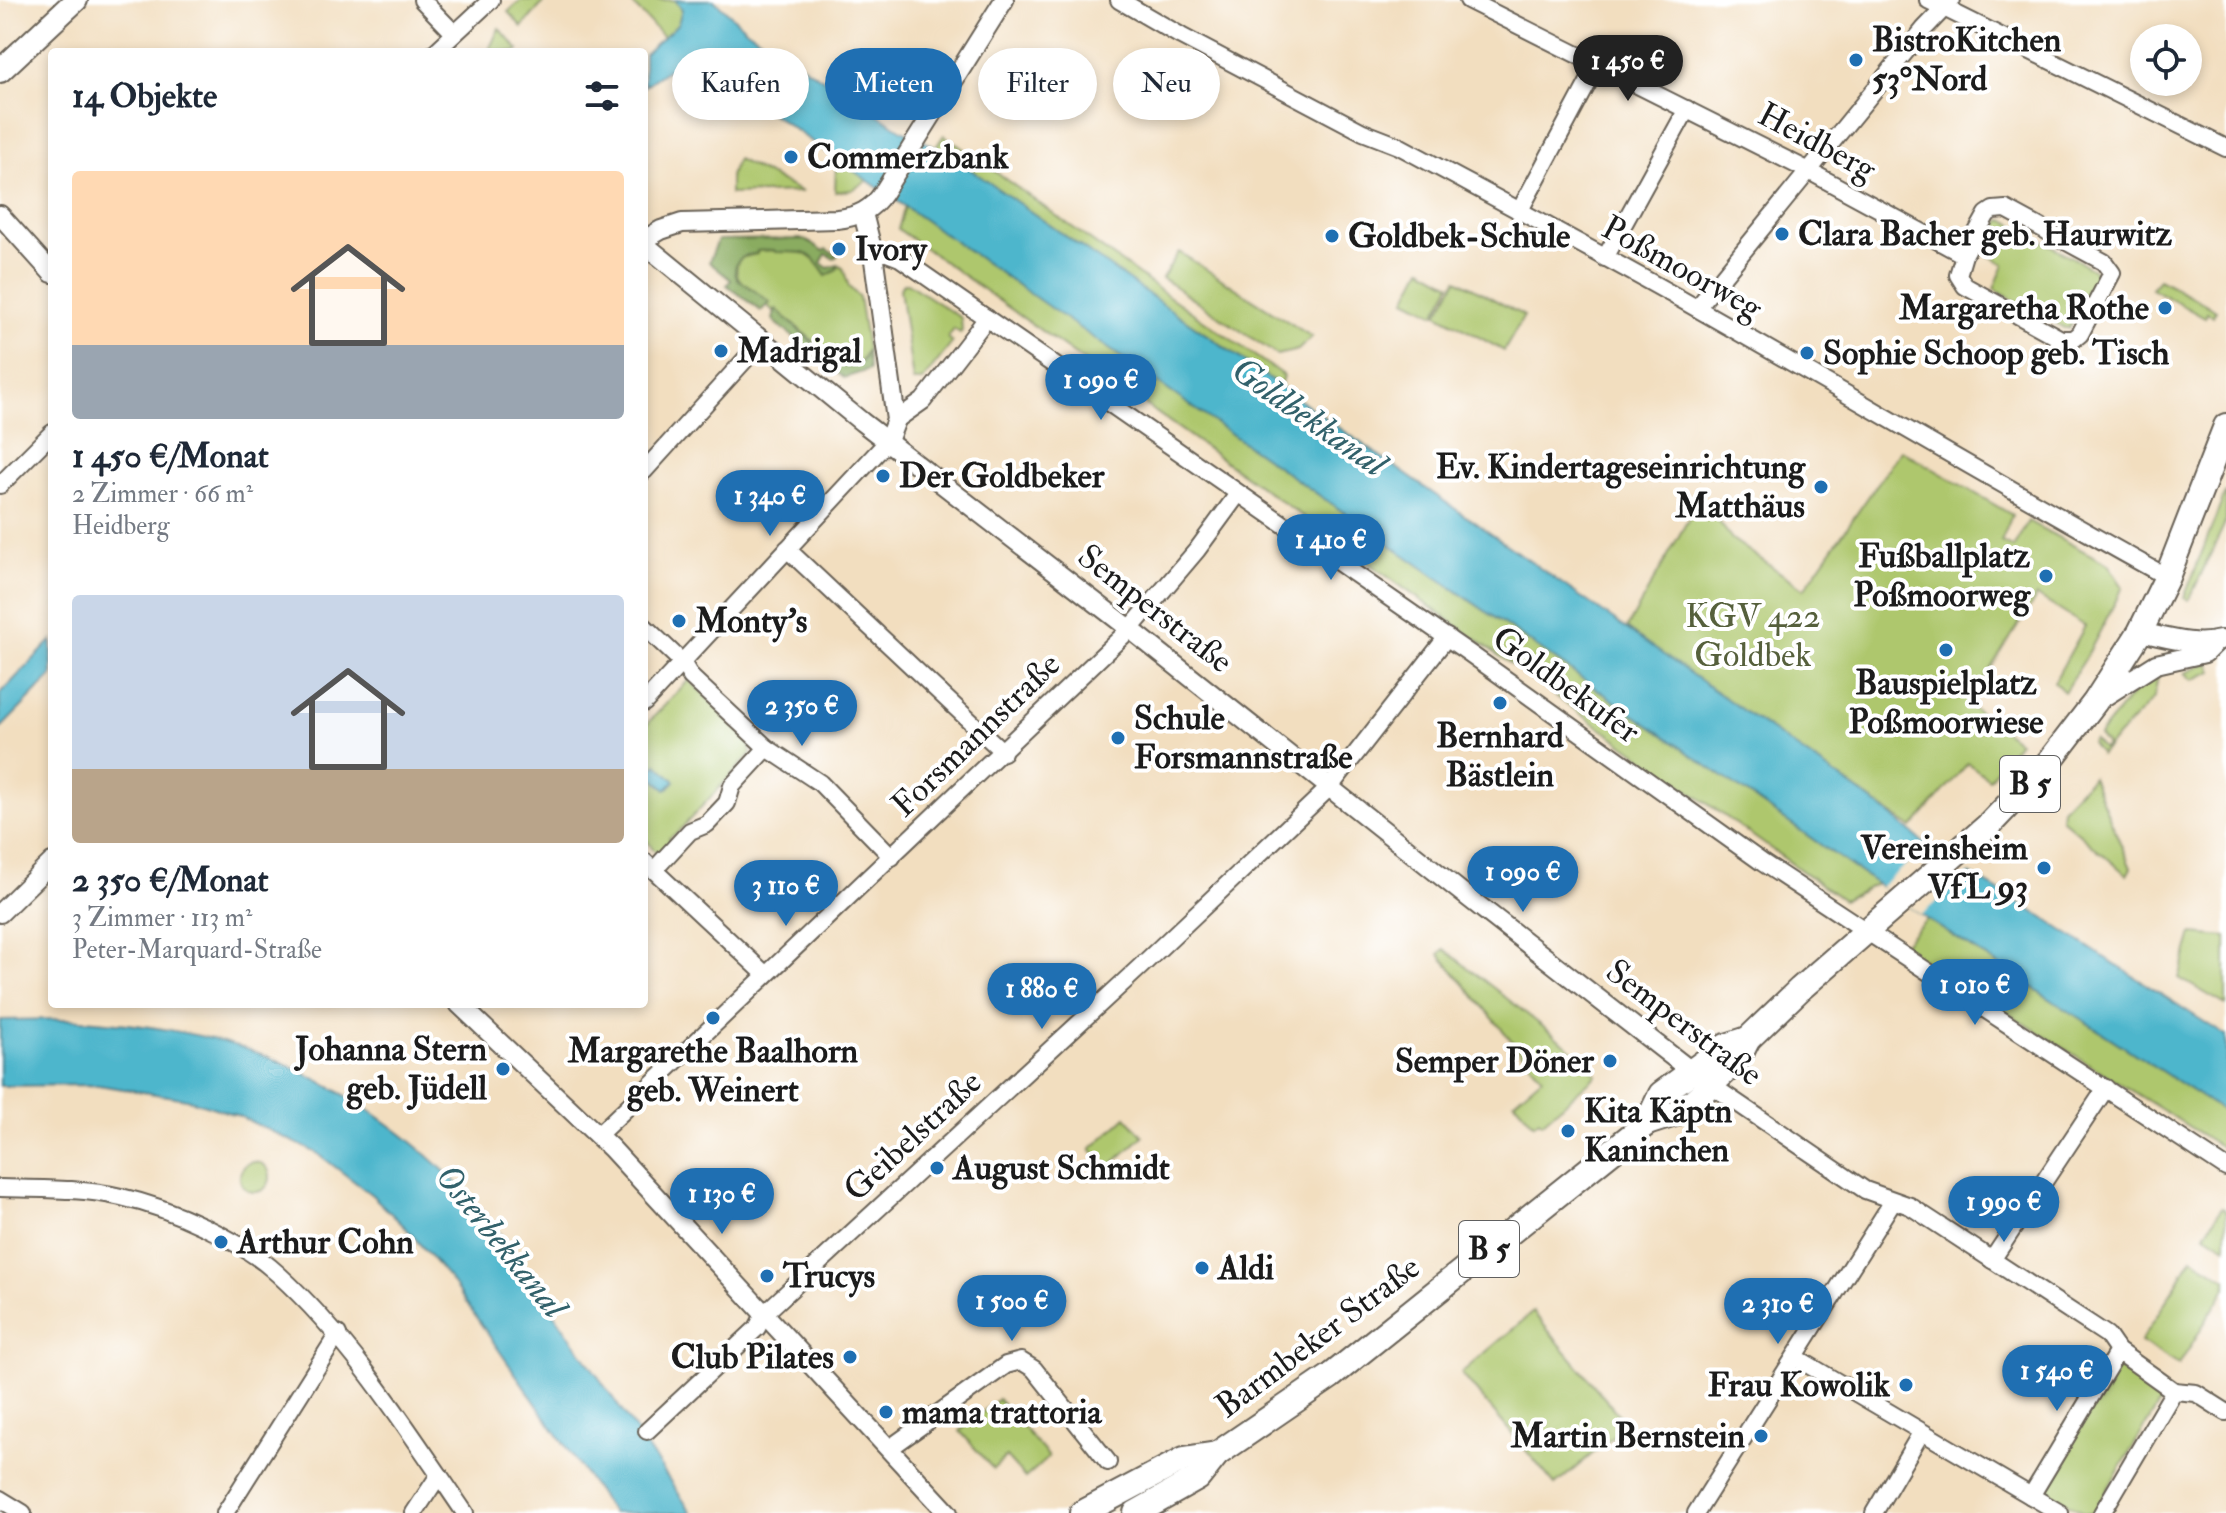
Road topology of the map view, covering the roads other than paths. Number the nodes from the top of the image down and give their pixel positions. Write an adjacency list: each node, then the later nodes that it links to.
1 (76, 0): 12 (main road)
2 (422, 0): 9 (street)
3 (491, 0): 9 (street)
4 (1004, 0): 17 (street)
5 (1119, 0): 16 (street, Poßmoorweg)
6 (1468, 0): 11 (street, Heidberg)
7 (1928, 0): 8 (street)
8 (1948, 4): 14 (street); 15 (street)
9 (454, 33): 10 (street)
10 (439, 48)
11 (1597, 66): 13 (street, Heidberg); 16 (street)
12 (0, 71)
13 (1687, 109): 15 (street, Heidberg); 23 (street)
14 (2226, 148)
15 (1807, 170): 22 (street, Heidberg); 25 (street)
16 (1519, 212): 23 (street, Poßmoorweg)
17 (863, 213): 19 (street); 21 (street)
18 (0, 215): 24 (street)
19 (648, 239)
20 (648, 245): 27 (street, Semperstraße)
21 (873, 253): 26 (street, Goldbekufer); 28 (street)
22 (1964, 255): 22 (street)
23 (1605, 258): 25 (street, Poßmoorweg)
24 (48, 269)
25 (1697, 308): 36 (street, Poßmoorweg)
26 (987, 318): 28 (street); 34 (street, Goldbekufer)
27 (762, 341): 31 (street, Semperstraße); 32 (street)
28 (896, 420): 31 (street)
29 (2226, 426): 36 (main road, Barmbeker Straße / B 5)
30 (48, 437): 33 (street)
31 (888, 441): 35 (street); 37 (street, Semperstraße)
32 (648, 467)
33 (0, 485)
34 (1238, 494): 37 (street, Forsmannstraße); 40 (street, Goldbekufer)
35 (787, 549): 42 (street); 46 (street)
36 (2167, 577): 39 (main road, Barmbeker Straße / B 5)
37 (1130, 629): 46 (street, Forsmannstraße); 47 (street, Semperstraße)
38 (648, 630): 42 (street)
39 (2140, 632): 41 (street); 44 (main road, Barmbeker Straße / B 5)
40 (1447, 637): 47 (street, Geibelstraße); 52 (street, Goldbekufer)
41 (2221, 640): 44 (street)
42 (682, 662): 43 (street); 45 (street)
43 (648, 699)
44 (2095, 702): 52 (main road, Barmbeker Straße / B 5)
45 (767, 748): 48 (street); 49 (street)
46 (1003, 752): 48 (street, Forsmannstraße)
47 (1329, 788): 55 (street, Semperstraße); 62 (street, Geibelstraße)
48 (892, 857): 53 (street, Forsmannstraße)
49 (649, 865): 53 (street)
50 (48, 866): 51 (street)
51 (0, 913)
52 (1866, 931): 55 (main road, Barmbeker Straße / B 5); 56 (street, Goldbekufer)
53 (765, 974): 57 (street, Forsmannstraße)
54 (463, 1008): 57 (street)
55 (1701, 1078): 60 (street, Semperstraße); 71 (main road, Barmbeker Straße / B 5)
56 (2106, 1088): 58 (street, Goldbekufer); 61 (street)
57 (598, 1135): 62 (street)
58 (2226, 1168)
59 (0, 1188): 63 (street)
60 (1893, 1201): 61 (street, Semperstraße); 65 (street)
61 (1992, 1260): 64 (street, Semperstraße)
62 (765, 1313): 68 (street, Geibelstraße); 70 (street)
63 (338, 1334): 73 (street); 79 (street)
64 (2118, 1351): 66 (street, Semperstraße); 74 (street)
65 (1795, 1357): 69 (street); 83 (street)
66 (2174, 1391): 67 (street, Semperstraße); 86 (street)
67 (2226, 1412)
68 (647, 1431)
69 (1921, 1433): 74 (street); 84 (street)
70 (890, 1448): 72 (street); 77 (street)
71 (1217, 1454): 76 (main road, Barmbeker Straße / B 5); 82 (main road, Barmbeker Straße / B 5)
72 (1108, 1462)
73 (439, 1475): 80 (street); 81 (street)
74 (2031, 1496): 85 (street)
75 (0, 1499): 78 (street)
76 (1101, 1508)
77 (948, 1511)
78 (23, 1513)
79 (225, 1513)
80 (414, 1513)
81 (465, 1513)
82 (1136, 1513)
83 (1696, 1513)
84 (1874, 1513)
85 (2060, 1513)
86 (2102, 1513)

